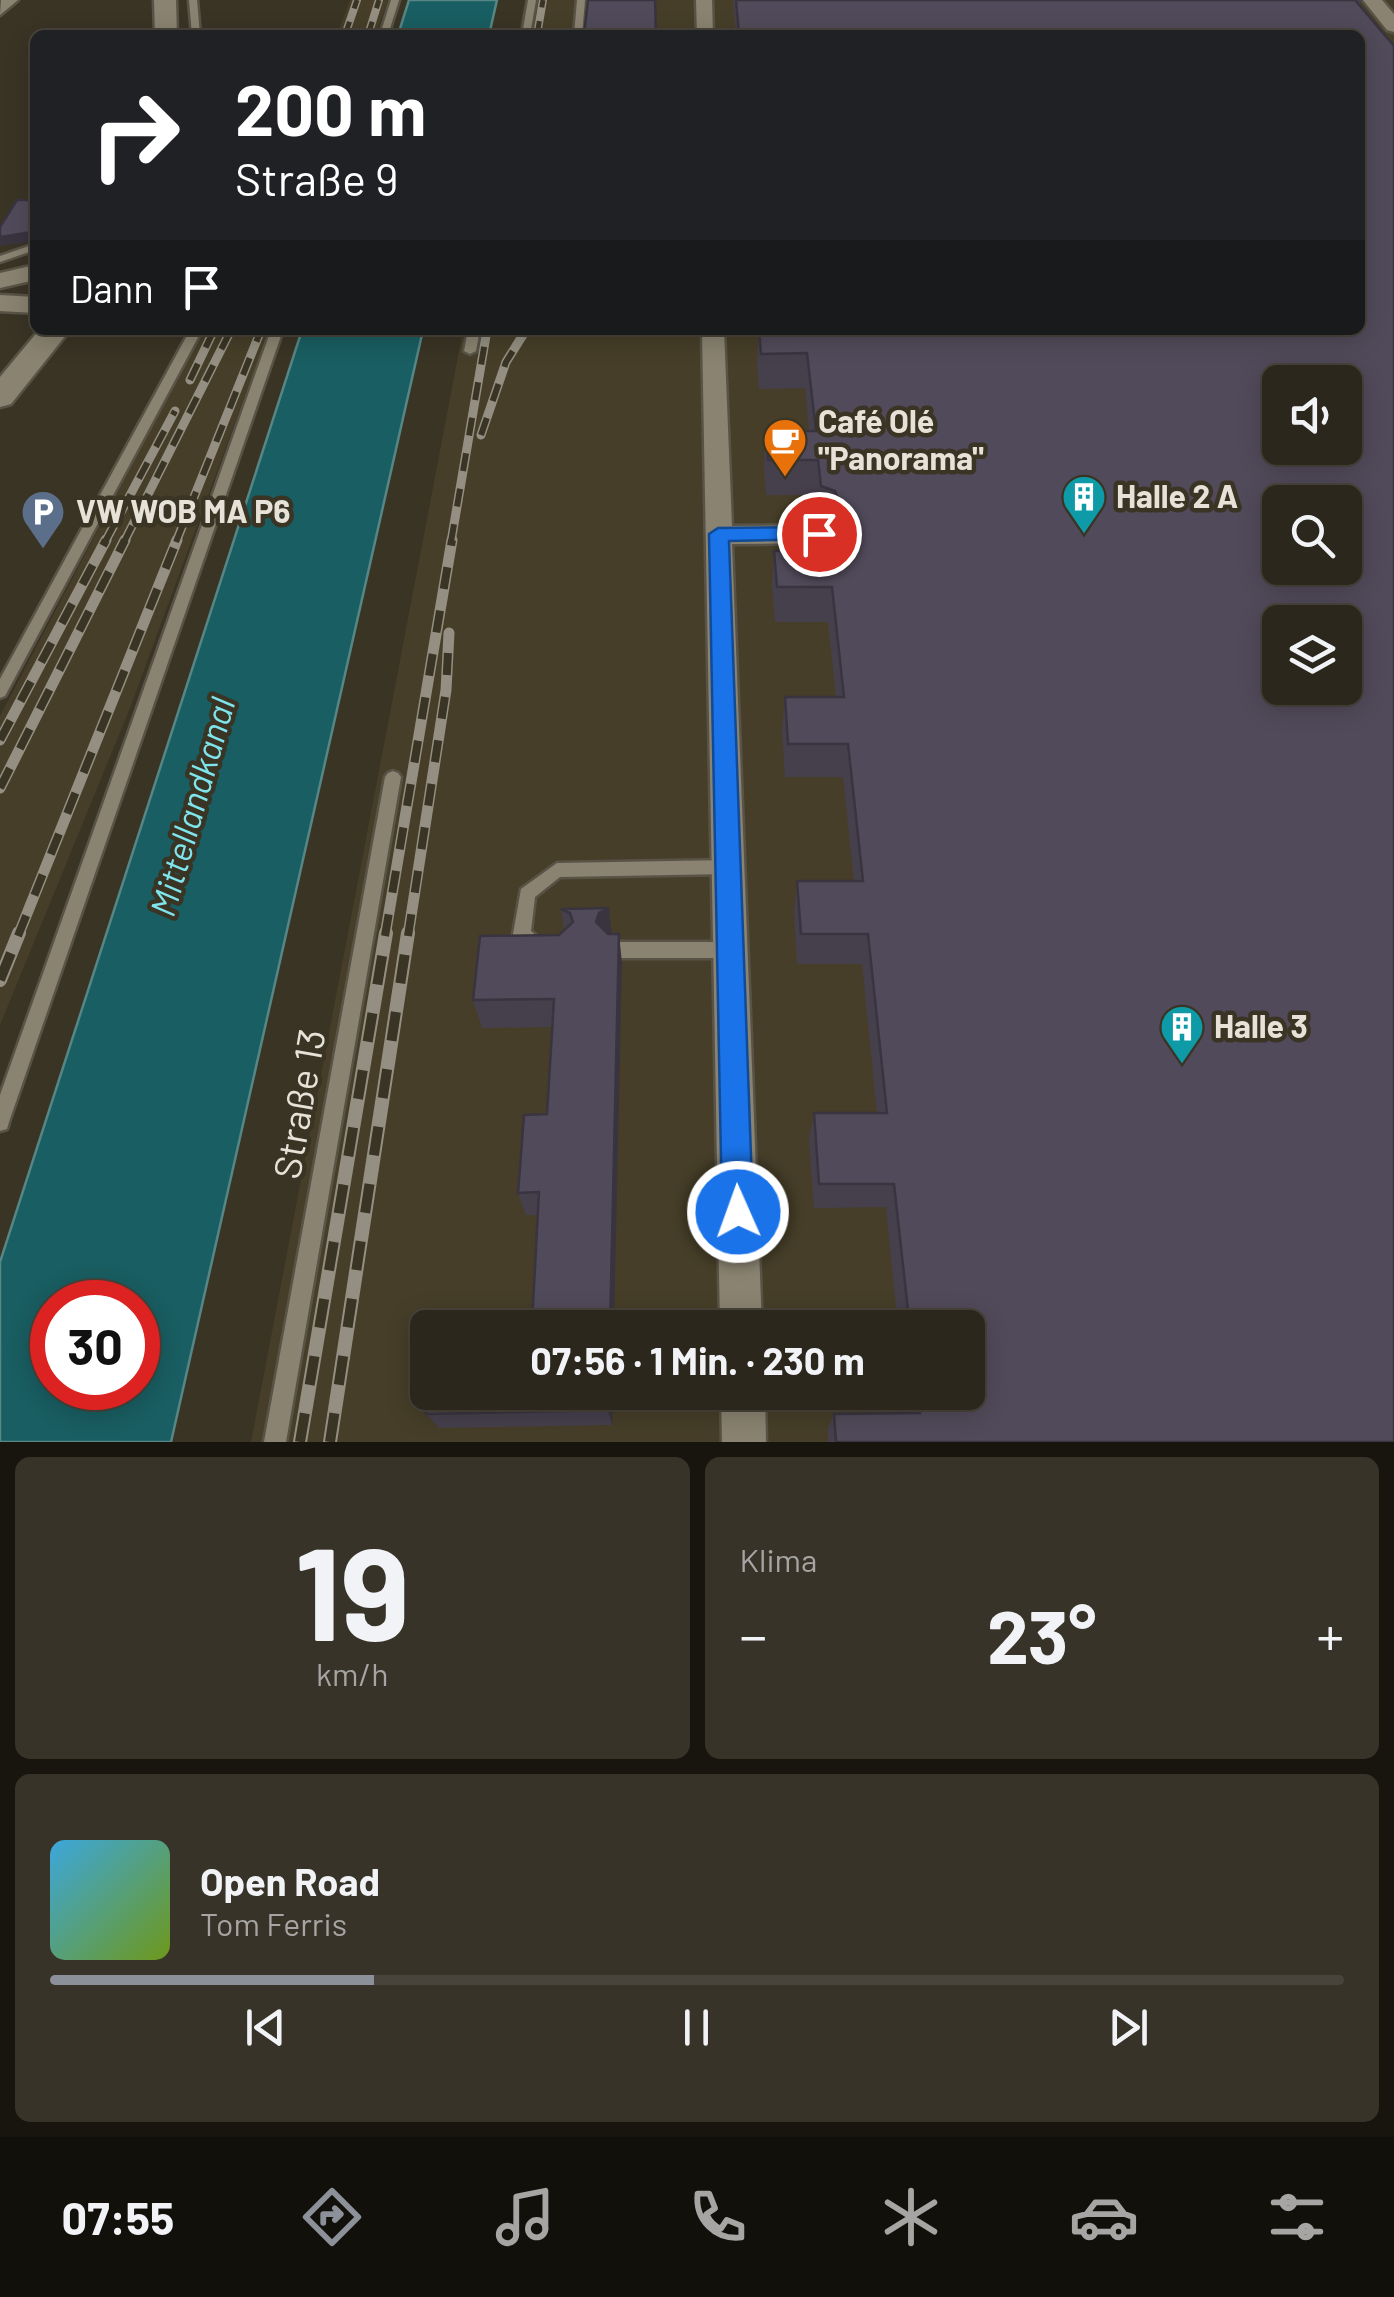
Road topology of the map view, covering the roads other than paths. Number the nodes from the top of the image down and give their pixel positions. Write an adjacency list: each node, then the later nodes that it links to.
1 (10, 0): 9 (street)
2 (165, 0): 11 (main road)
3 (192, 0): 12 (lane)
4 (395, 0): 13 (lane)
5 (532, 0): 14 (lane)
6 (582, 0): 15 (lane)
7 (704, 0): 16 (street)
8 (1372, 0): 10 (street)
9 (0, 10)
10 (1394, 26)
11 (166, 30)
12 (195, 30)
13 (386, 30)
14 (527, 30)
15 (579, 30)
16 (705, 30)
17 (30, 249): 18 (lane)
18 (0, 259)
19 (30, 273): 20 (street)
20 (0, 281)
21 (0, 290): 22 (street)
22 (30, 293)
23 (0, 303): 24 (street)
24 (30, 308)
25 (30, 316): 32 (main road)
26 (51, 335): 33 (main road)
27 (193, 335): 36 (lane)
28 (276, 335): 42 (lane)
29 (473, 335): 31 (lane)
30 (713, 335): 34 (street)
31 (470, 351)
32 (0, 356)
33 (0, 396)
34 (718, 534): 35 (street); 38 (street)
35 (819, 534)
36 (0, 692)
37 (394, 777): 45 (lane, Straße 13)
38 (728, 867): 39 (lane); 41 (street)
39 (554, 950)
40 (612, 950): 41 (lane)
41 (730, 950): 43 (street)
42 (0, 1122)
43 (740, 1310)
44 (743, 1410): 46 (street)
45 (275, 1442)
46 (744, 1442)

